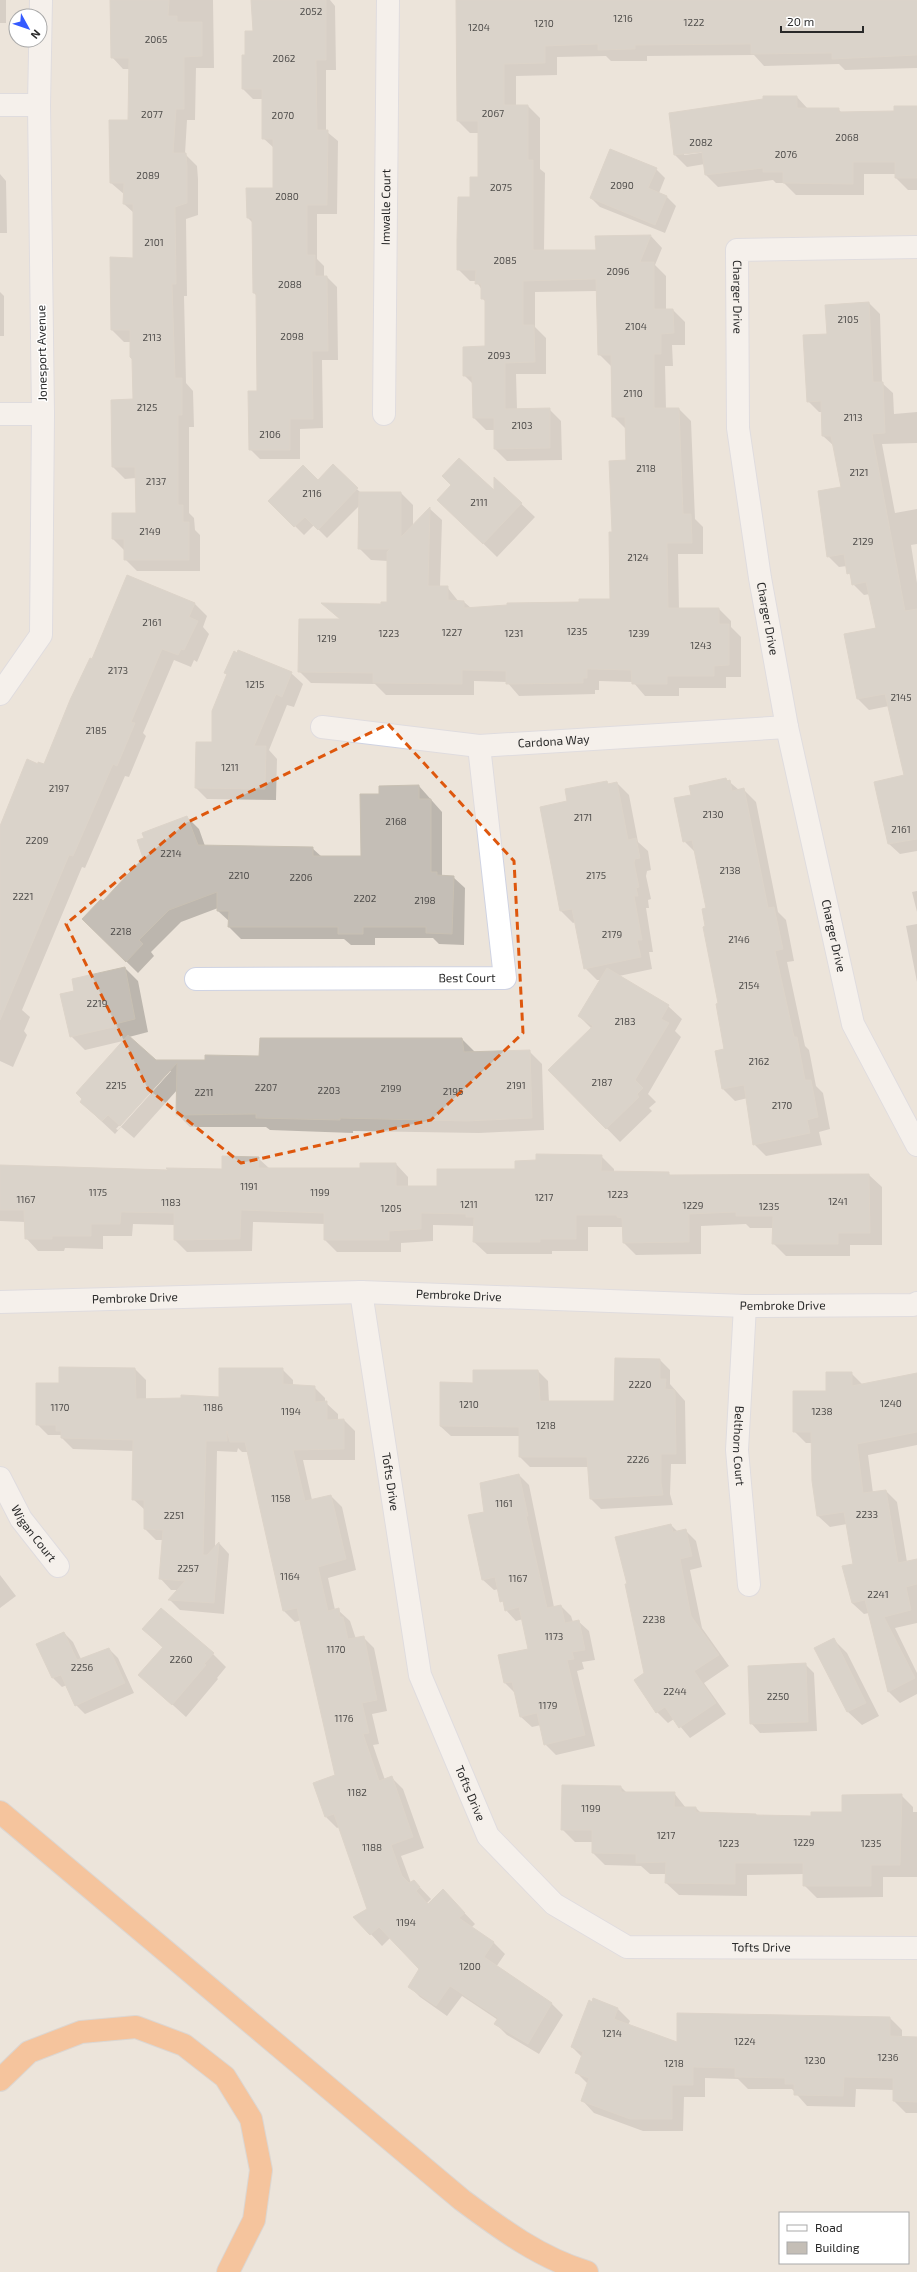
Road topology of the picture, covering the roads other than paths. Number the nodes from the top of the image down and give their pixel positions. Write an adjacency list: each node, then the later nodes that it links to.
1 (41, 0): 4 (street, Jonesport Avenue)
2 (388, 0): 8 (street, Imwalle Court)
3 (0, 105): 4 (street)
4 (39, 105): 7 (street, Jonesport Avenue)
5 (917, 247): 11 (street, Charger Drive)
6 (0, 414): 7 (street)
7 (43, 414): 9 (street, Jonesport Avenue)
8 (384, 414)
9 (0, 694)
10 (322, 727): 12 (street, Cardona Way)
11 (787, 727): 12 (street, Cardona Way); 14 (street, Charger Drive)
12 (479, 746): 13 (street, Best Court)
13 (196, 979)
14 (917, 1145)
15 (361, 1292): 16 (street, Pembroke Drive); 18 (street, Pembroke Drive); 23 (street, Tofts Drive)
16 (0, 1302)
17 (917, 1303): 18 (street, Pembroke Drive)
18 (745, 1306): 21 (street, Belthorn Court)
19 (0, 1478): 20 (street, Wigan Court)
20 (58, 1566)
21 (749, 1586)
22 (0, 1812): 26 (highway)
23 (917, 1948)
24 (0, 2080): 25 (highway)
25 (228, 2272)
26 (587, 2272)

